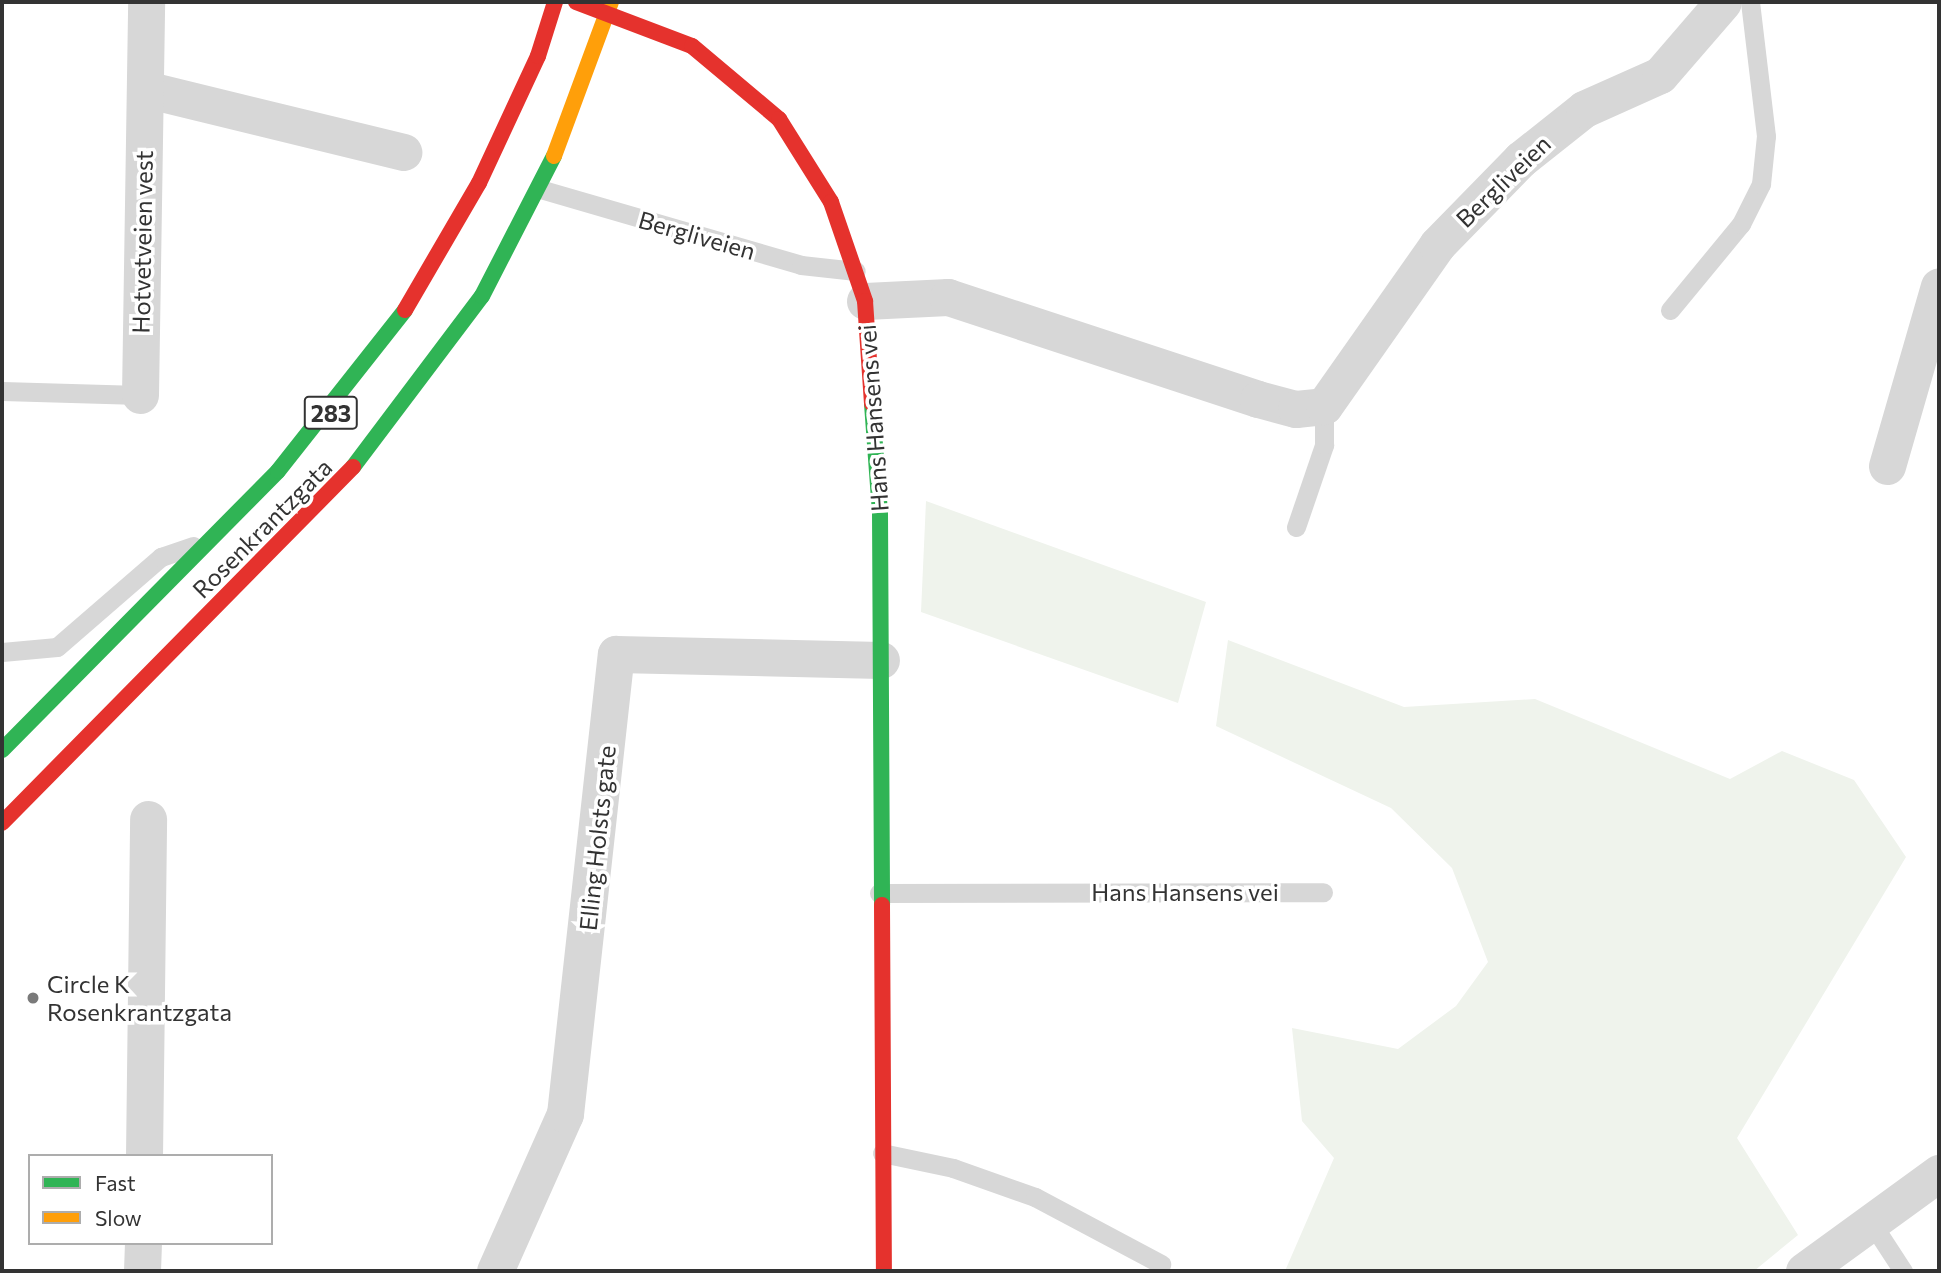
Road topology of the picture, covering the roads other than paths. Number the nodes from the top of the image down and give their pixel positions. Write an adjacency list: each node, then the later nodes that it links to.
1 (146, 2): 7 (street, Hotvetveien vest)
2 (555, 2): 18 (main road, Rosenkrantzgata / 283)
3 (576, 2): 6 (main road, Hans Hansens vei)
4 (1723, 2): 15 (street, Bergliveien)
5 (1750, 2): 12 (lane)
6 (610, 7): 9 (main road, Rosenkrantzgata / 283); 10 (main road, Hans Hansens vei)
7 (145, 89): 8 (street); 14 (street, Hotvetveien vest)
8 (403, 152)
9 (540, 189): 10 (lane, Bergliveien); 23 (main road, Rosenkrantzgata / 283)
10 (860, 286): 15 (street); 20 (main road, Hans Hansens vei)
11 (1939, 286): 16 (street)
12 (1670, 310)
13 (2, 391): 14 (lane)
14 (140, 395)
15 (1324, 406): 17 (lane)
16 (1887, 466)
17 (1296, 527)
18 (210, 540): 19 (lane); 21 (main road, Rosenkrantzgata / 283)
19 (2, 653)
20 (881, 660): 24 (main road, Hans Hansens vei); 33 (street, Elling Holsts gate)
21 (2, 750)
22 (148, 819): 27 (street)
23 (2, 823)
24 (879, 892): 25 (lane, Hans Hansens vei); 26 (main road, Hans Hansens vei)
25 (1324, 892)
26 (881, 1153): 31 (lane); 34 (main road, Hans Hansens vei)
27 (144, 1154)
28 (1939, 1173): 29 (street)
29 (1871, 1222): 35 (street); 36 (lane)
30 (143, 1245): 32 (street)
31 (1161, 1264)
32 (142, 1271)
33 (495, 1271)
34 (884, 1271)
35 (1804, 1271)
36 (1903, 1271)

